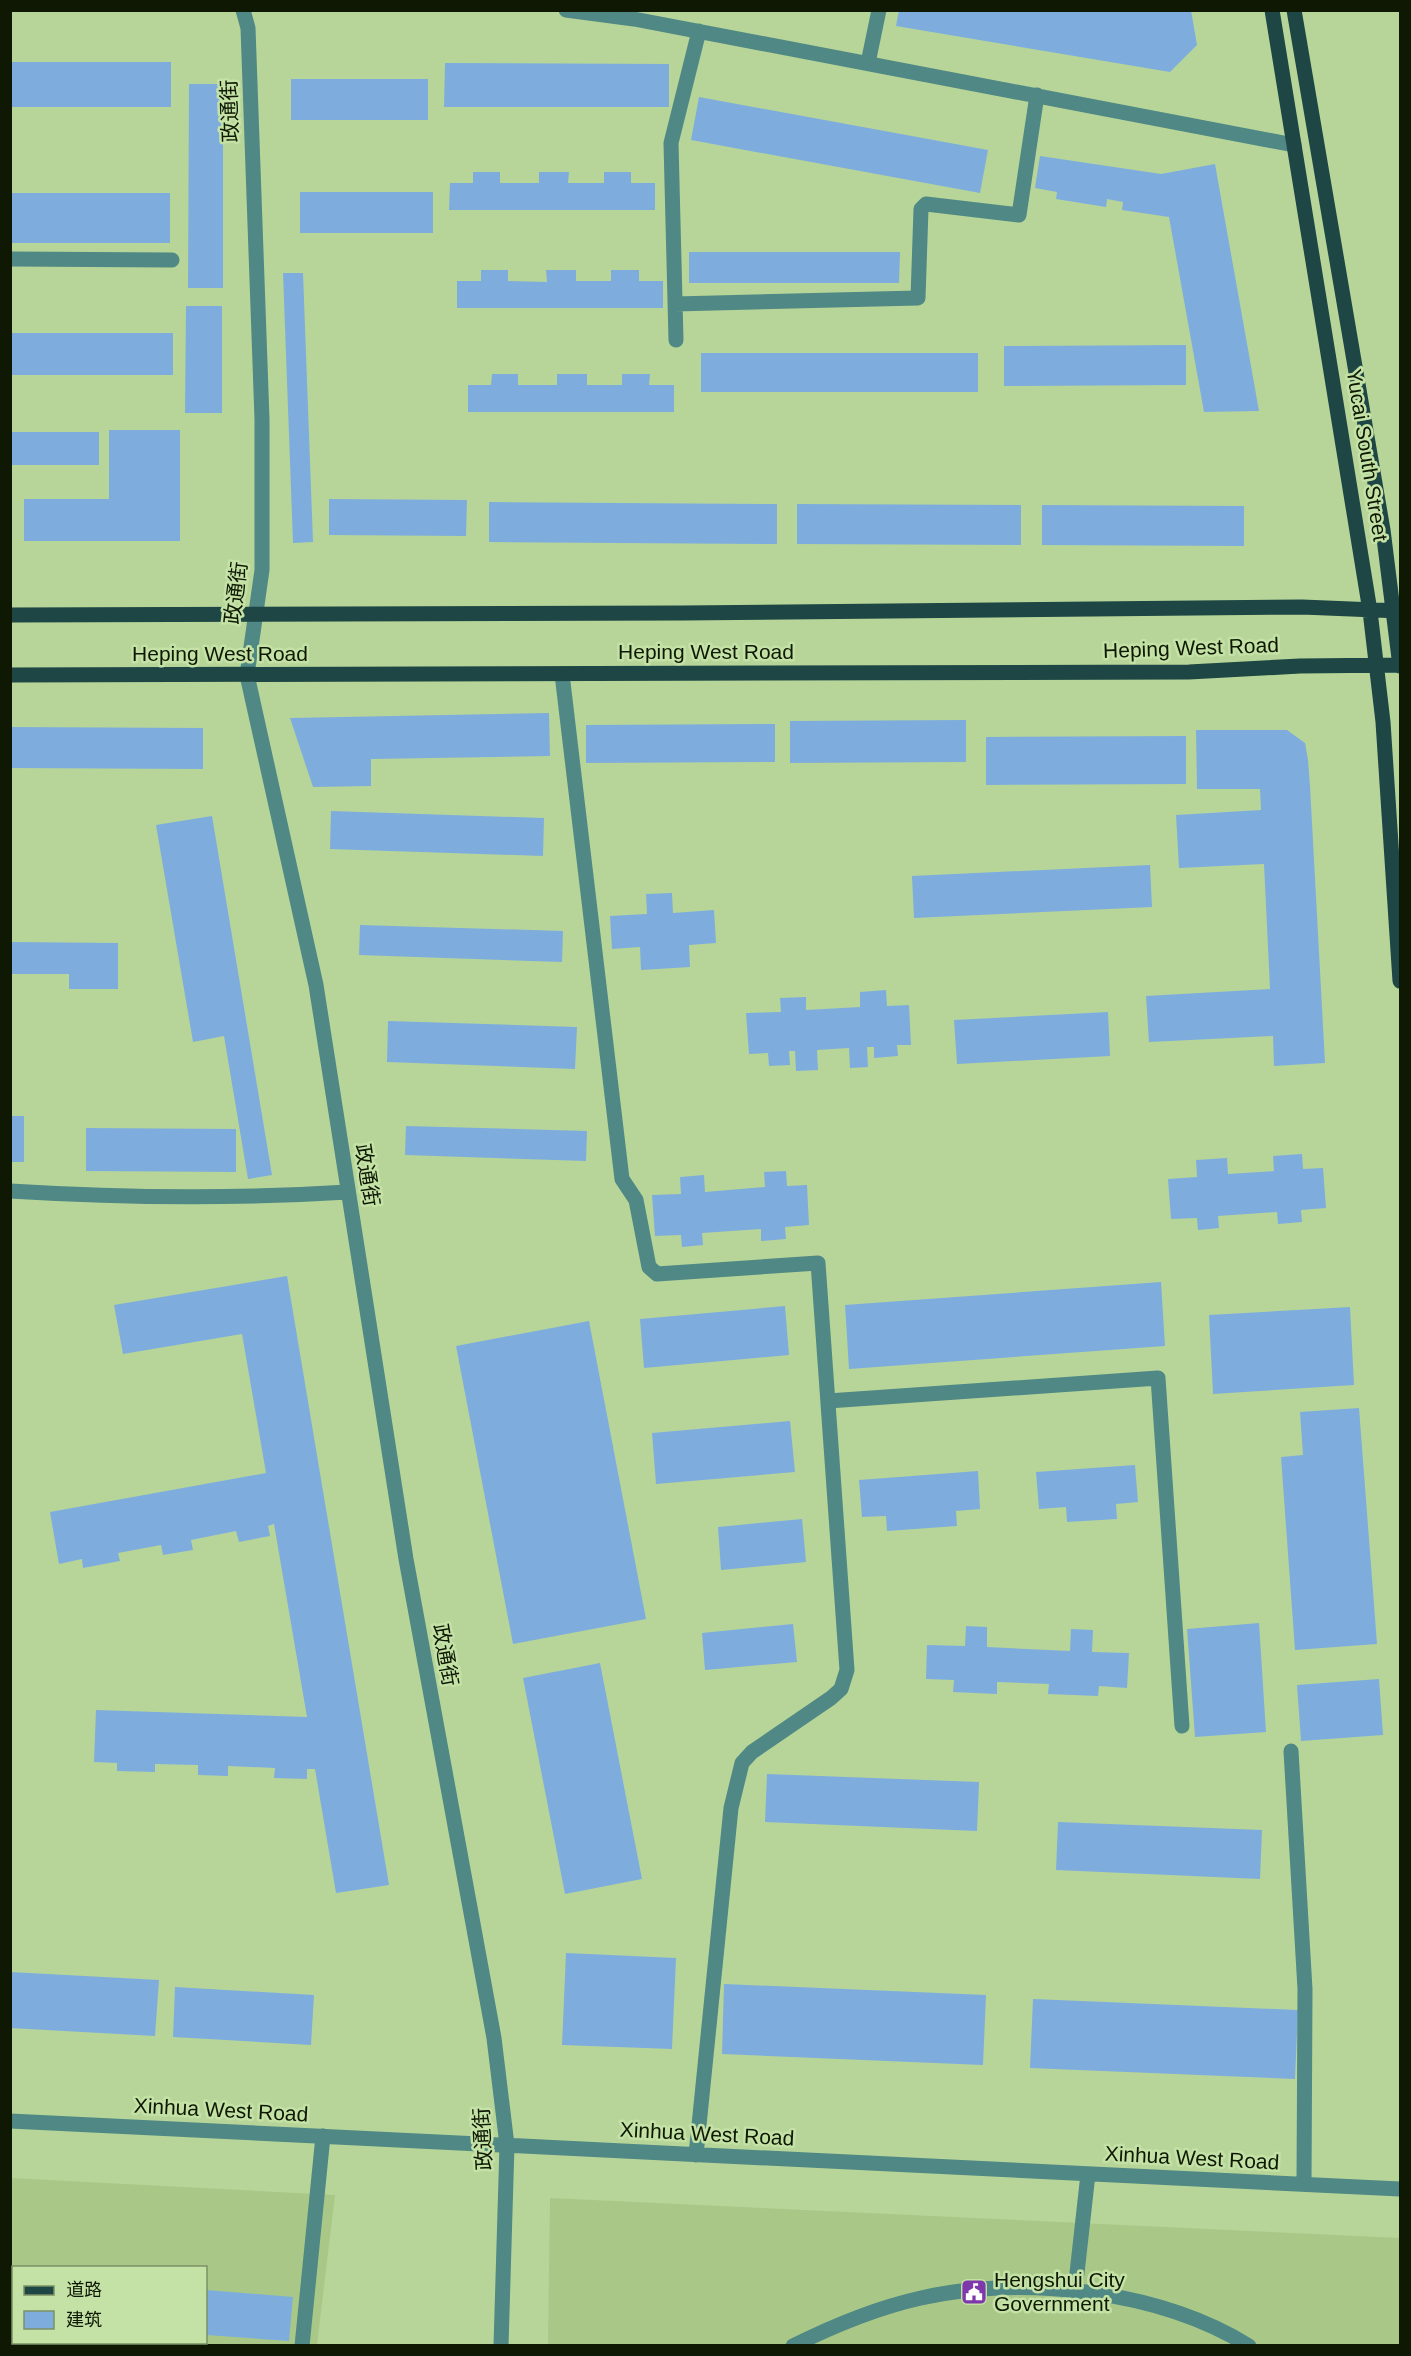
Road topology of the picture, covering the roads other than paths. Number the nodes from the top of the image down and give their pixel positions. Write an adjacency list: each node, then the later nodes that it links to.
1 (243, 10): 16 (street, 政通街)
2 (566, 10): 6 (street)
3 (879, 10): 7 (street)
4 (1272, 10): 9 (main road, Yucai South Street)
5 (1294, 10): 15 (main road, Yucai South Street)
6 (699, 31): 7 (street); 12 (street)
7 (868, 63): 8 (street)
8 (1037, 95): 9 (street); 12 (street)
9 (1294, 145): 14 (main road, Yucai South Street)
10 (10, 259): 11 (street)
11 (172, 260)
12 (675, 304): 13 (street)
13 (676, 340)
14 (1370, 610): 15 (main road, Heping West Road); 16 (main road, Heping West Road); 18 (main road, Yucai South Street)
15 (1397, 611): 19 (main road, Yucai South Street)
16 (255, 614): 17 (main road, Heping West Road); 22 (street, 政通街)
17 (10, 615)
18 (1377, 665): 19 (main road, Heping West Road); 20 (main road, Heping West Road); 23 (main road, Yucai South Street)
19 (1400, 665)
20 (562, 674): 22 (main road, Heping West Road); 26 (street)
21 (10, 675): 22 (main road, Heping West Road)
22 (247, 675): 25 (street, 政通街)
23 (1401, 981)
24 (10, 1191): 25 (street)
25 (348, 1192): 31 (street, 政通街)
26 (828, 1401): 27 (street); 32 (street)
27 (1182, 1726)
28 (1291, 1751): 34 (street)
29 (10, 2121): 30 (street, Xinhua West Road)
30 (323, 2136): 31 (street, Xinhua West Road); 37 (street)
31 (507, 2145): 32 (street, Xinhua West Road); 38 (street, 政通街)
32 (696, 2154): 33 (street, Xinhua West Road)
33 (1088, 2174): 34 (street, Xinhua West Road); 36 (street)
34 (1304, 2184): 35 (street, Xinhua West Road)
35 (1401, 2189)
36 (1075, 2291): 39 (street); 40 (street)
37 (302, 2346)
38 (501, 2346)
39 (793, 2346)
40 (1250, 2346)

